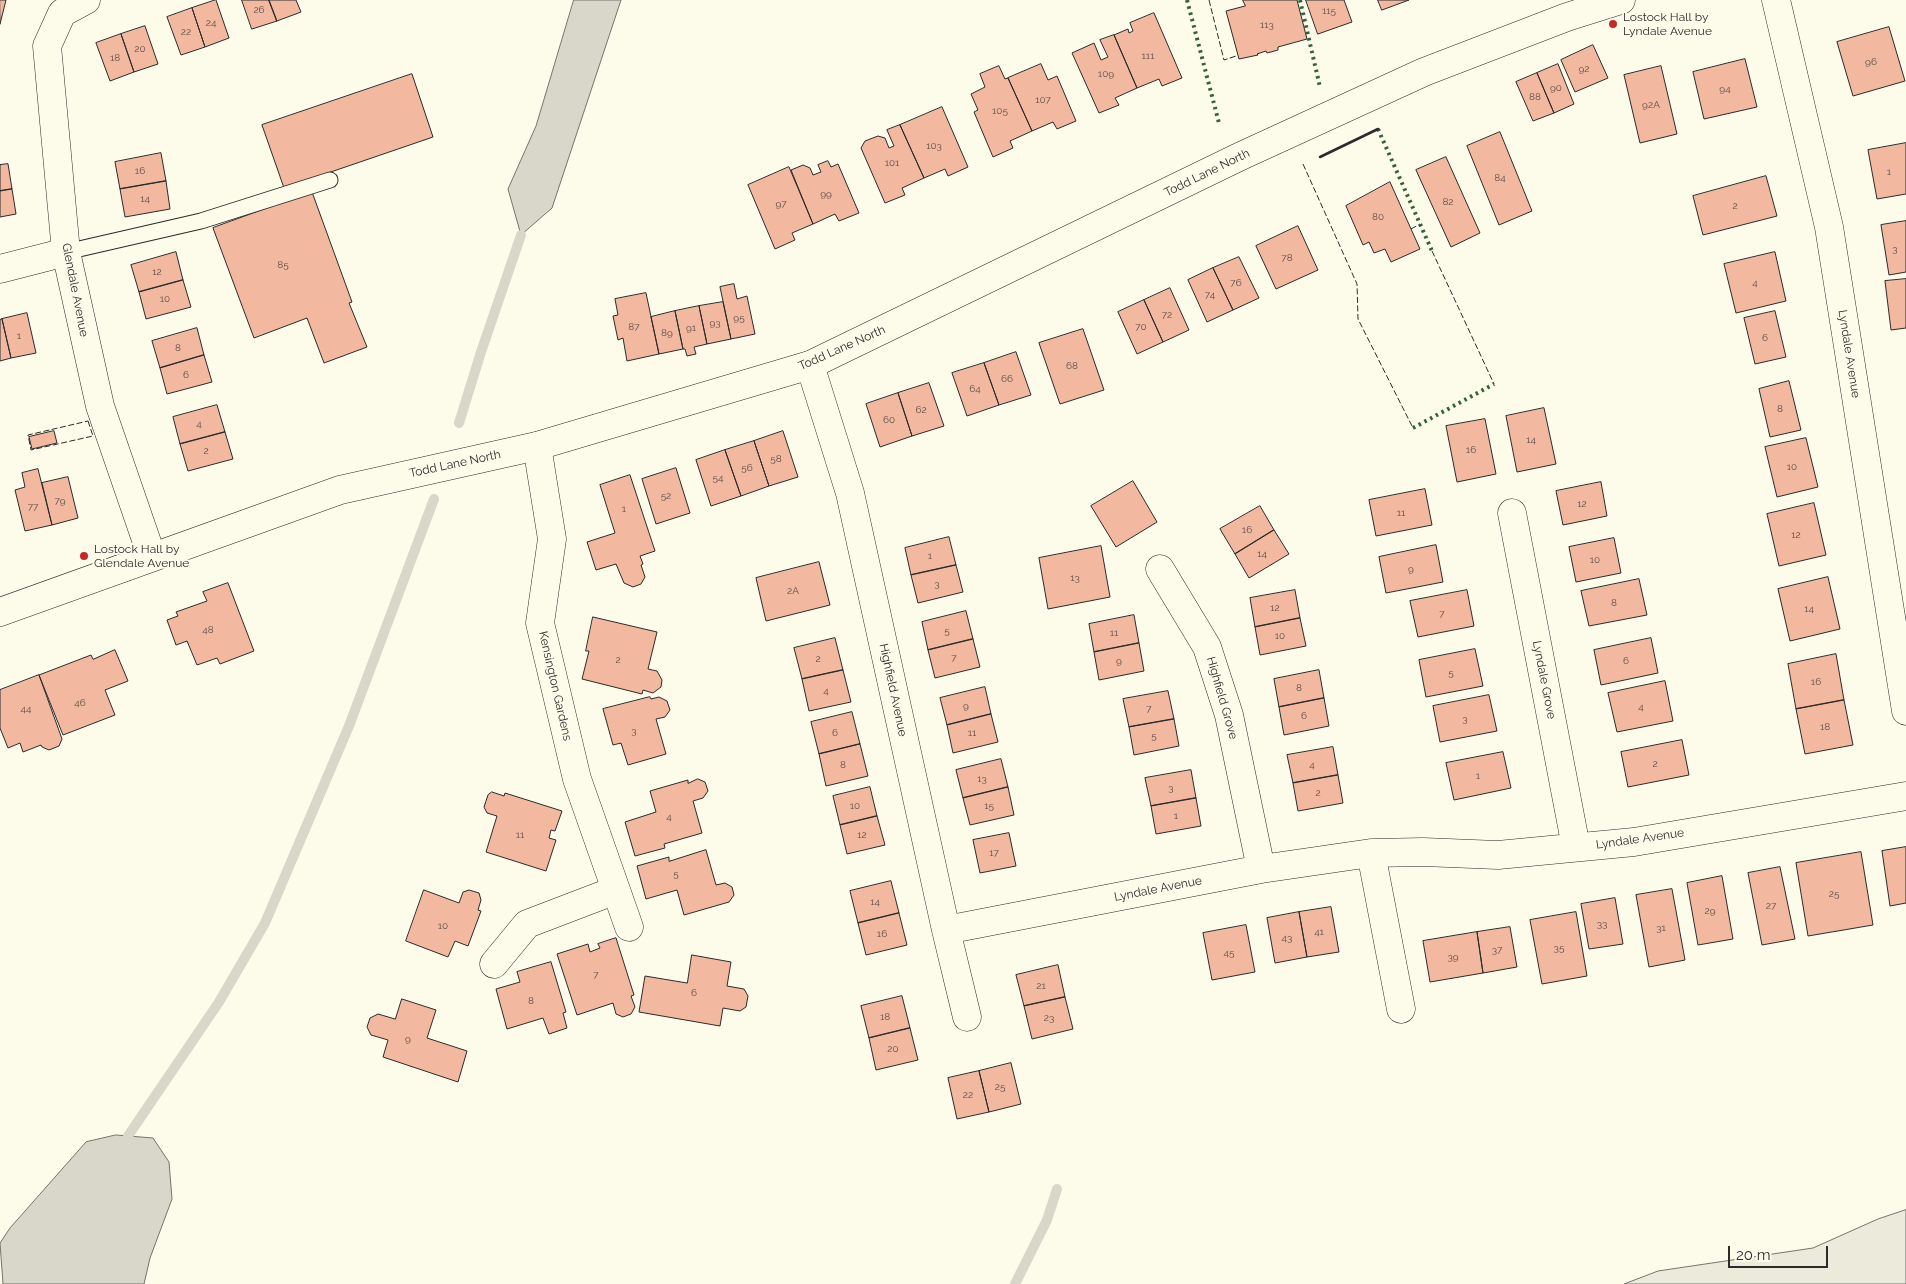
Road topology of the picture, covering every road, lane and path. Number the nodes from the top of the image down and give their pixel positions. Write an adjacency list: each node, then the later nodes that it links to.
1 (86, 0): 5 (street, Glendale Avenue)
2 (1621, 0): 7 (street, Todd Lane North)
3 (1776, 0): 13 (street, Lyndale Avenue)
4 (330, 180): 5 (lane)
5 (66, 252): 6 (street); 10 (street, Glendale Avenue)
6 (0, 269)
7 (810, 365): 8 (street, Todd Lane North); 20 (street, Highfield Avenue)
8 (537, 446): 10 (street, Todd Lane North); 18 (street, Kensington Gardens)
9 (1512, 513): 15 (street, Lyndale Grove)
10 (152, 557): 12 (street, Todd Lane North)
11 (1160, 569): 17 (street, Highfield Grove)
12 (0, 612)
13 (1906, 711)
14 (1906, 796): 15 (street, Lyndale Avenue)
15 (1576, 847): 16 (street, Lyndale Avenue)
16 (1371, 853): 17 (street, Lyndale Avenue); 22 (street)
17 (1260, 869): 20 (street, Lyndale Avenue)
18 (616, 890): 19 (street, Kensington Gardens); 21 (street)
19 (629, 927)
20 (946, 930): 23 (street, Highfield Avenue)
21 (494, 964)
22 (1401, 1009)
23 (967, 1017)

